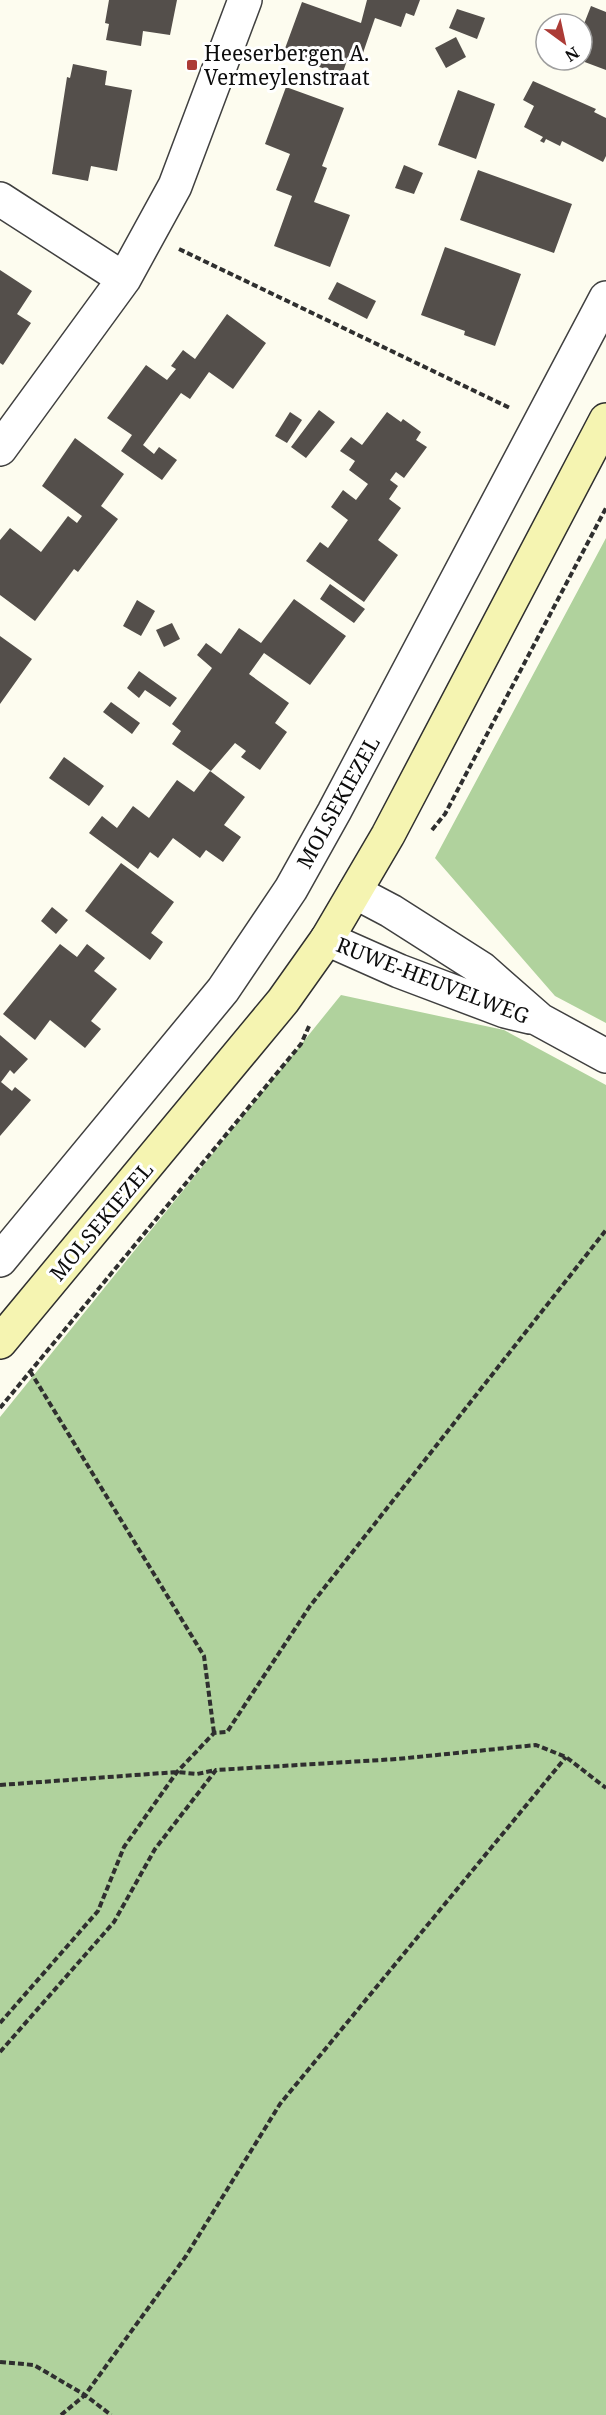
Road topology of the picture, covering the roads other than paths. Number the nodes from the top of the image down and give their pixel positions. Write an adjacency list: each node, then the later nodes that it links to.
1 (245, 0): 3 (street)
2 (0, 199): 3 (street)
3 (124, 279): 6 (street)
4 (606, 298): 11 (street, MOLSEKIEZEL)
5 (606, 420): 7 (main road, MOLSEKIEZEL)
6 (0, 449)
7 (355, 892): 8 (main road, MOLSEKIEZEL); 9 (street, RUWE-HEUVELWEG)
8 (327, 939): 9 (street, RUWE-HEUVELWEG); 12 (main road, MOLSEKIEZEL)
9 (540, 1020): 10 (street, RUWE-HEUVELWEG)
10 (606, 1056)
11 (0, 1260)
12 (0, 1342)

